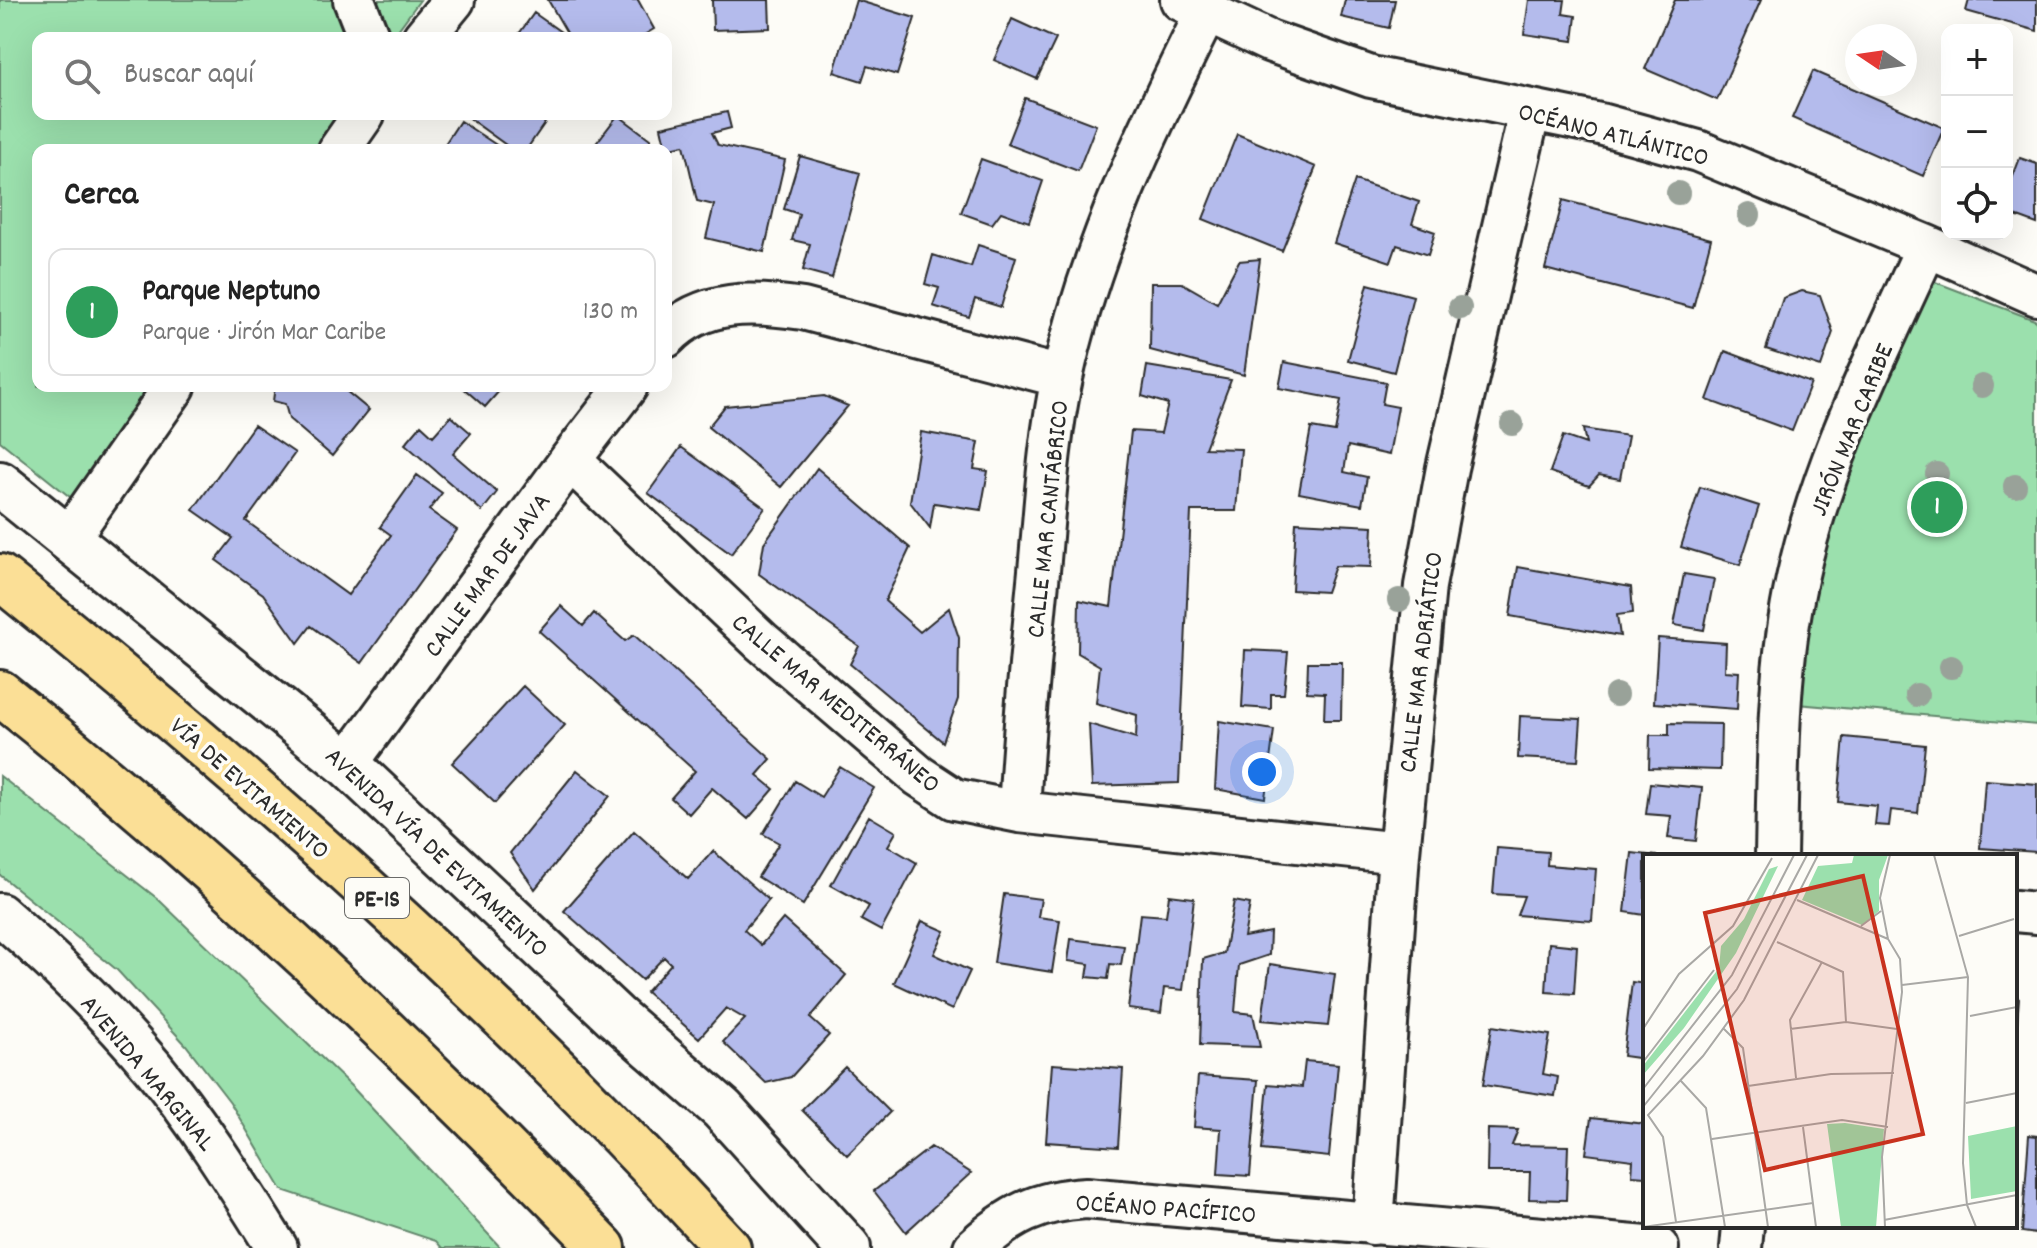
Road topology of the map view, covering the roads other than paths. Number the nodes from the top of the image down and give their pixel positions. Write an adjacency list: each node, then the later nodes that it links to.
1 (354, 0): 4 (street)
2 (454, 0): 5 (street)
3 (1193, 7): 6 (street, OCÉANO ATLÁNTICO); 12 (street, CALLE MAR CANTÁBRICO)
4 (367, 32)
5 (428, 32)
6 (1530, 110): 9 (street, OCÉANO ATLÁNTICO); 22 (street, CALLE MAR ADRIÁTICO)
7 (360, 120): 8 (street)
8 (343, 144)
9 (1927, 246): 10 (street, OCÉANO ATLÁNTICO); 23 (street, JIRÓN MAR CARIBE)
10 (2037, 295)
11 (672, 332): 12 (street)
12 (1062, 377): 21 (street, CALLE MAR CANTÁBRICO)
13 (171, 392): 17 (street)
14 (622, 392): 15 (street, CALLE MAR DE JAVA)
15 (570, 460): 20 (street, CALLE MAR DE JAVA); 21 (street, CALLE MAR MEDITERRÁNEO)
16 (0, 484): 17 (street, AVENIDA VÍA DE EVITAMIENTO)
17 (68, 539): 20 (street, AVENIDA VÍA DE EVITAMIENTO)
18 (0, 577): 31 (highway, VÍA DE EVITAMIENTO / PE-1S)
19 (0, 693): 30 (highway)
20 (347, 764): 32 (street, AVENIDA VÍA DE EVITAMIENTO)
21 (1019, 812): 22 (street, CALLE MAR MEDITERRÁNEO)
22 (1399, 853): 27 (street, CALLE MAR ADRIÁTICO)
23 (1776, 854)
24 (2017, 911): 25 (street)
25 (2037, 913)
26 (0, 914): 29 (street, AVENIDA MARGINAL)
27 (1373, 1224): 33 (street, OCÉANO PACÍFICO); 34 (street, OCÉANO PACÍFICO)
28 (1743, 1228): 35 (street)
29 (277, 1248)
30 (603, 1248)
31 (728, 1248)
32 (848, 1248)
33 (974, 1248)
34 (1658, 1248)
35 (1741, 1248)

